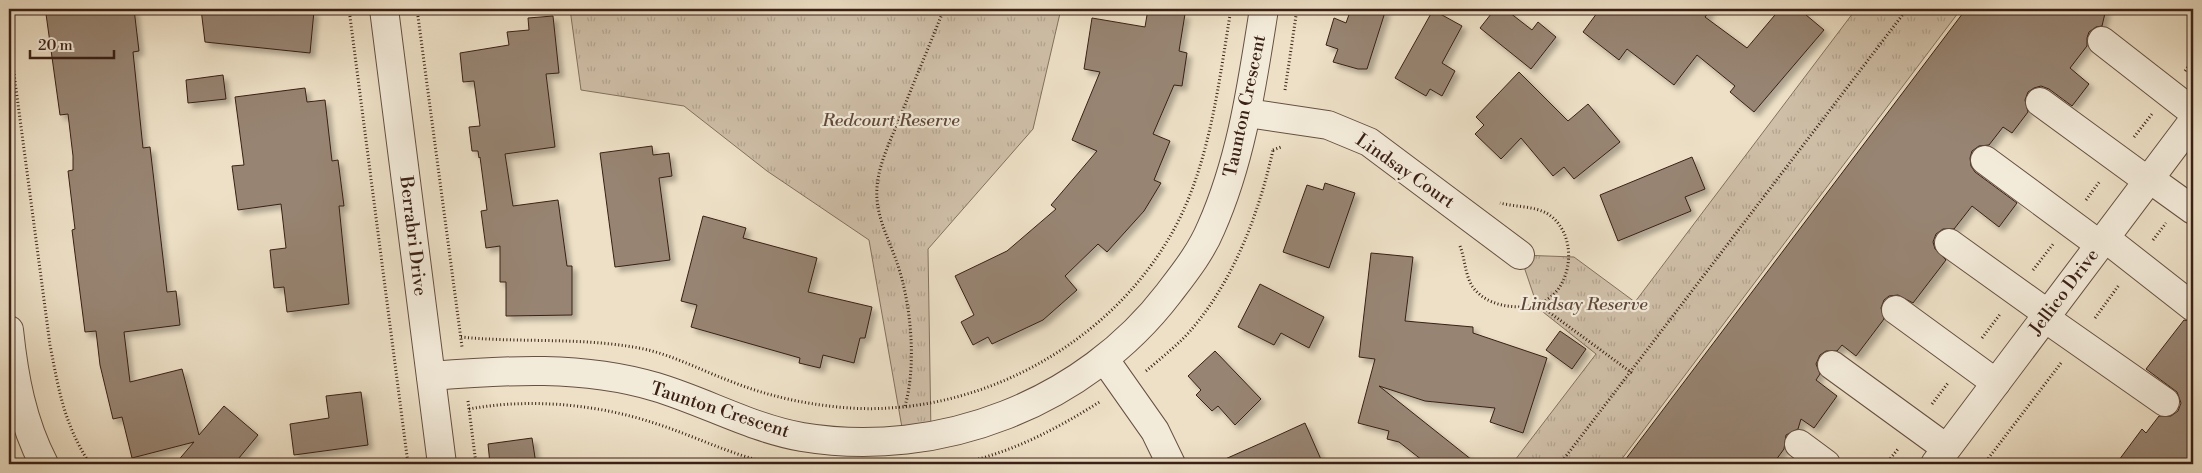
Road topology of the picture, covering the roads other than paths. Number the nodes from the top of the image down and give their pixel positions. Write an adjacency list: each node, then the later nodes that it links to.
1 (384, 9): 20 (street, Berrabri Drive)
2 (1264, 9): 6 (street, Taunton Crescent)
3 (2102, 41): 5 (street)
4 (2040, 102): 9 (street)
5 (2193, 112)
6 (1247, 113): 13 (street, Lindsay Court); 18 (street, Taunton Crescent)
7 (2189, 134): 9 (street, Jellico Drive)
8 (1985, 160): 11 (street)
9 (2149, 180): 10 (street); 11 (street, Jellico Drive)
10 (2193, 210)
11 (2102, 242): 14 (street); 16 (street, Jellico Drive)
12 (1948, 243): 16 (street)
13 (1520, 255)
14 (2193, 307)
15 (1896, 310): 21 (street)
16 (2046, 316): 21 (street, Jellico Drive); 22 (street)
17 (9, 330): 26 (street)
18 (1105, 360): 24 (street, Taunton Crescent); 28 (street)
19 (1832, 365): 25 (street)
20 (431, 376): 24 (street, Taunton Crescent); 27 (street, Berrabri Drive)
21 (1996, 383): 25 (street, Jellico Drive)
22 (2165, 402)
23 (1799, 444): 29 (street)
24 (848, 453)
25 (1945, 458)
26 (44, 464)
27 (442, 464)
28 (1171, 464)
29 (1826, 464)

